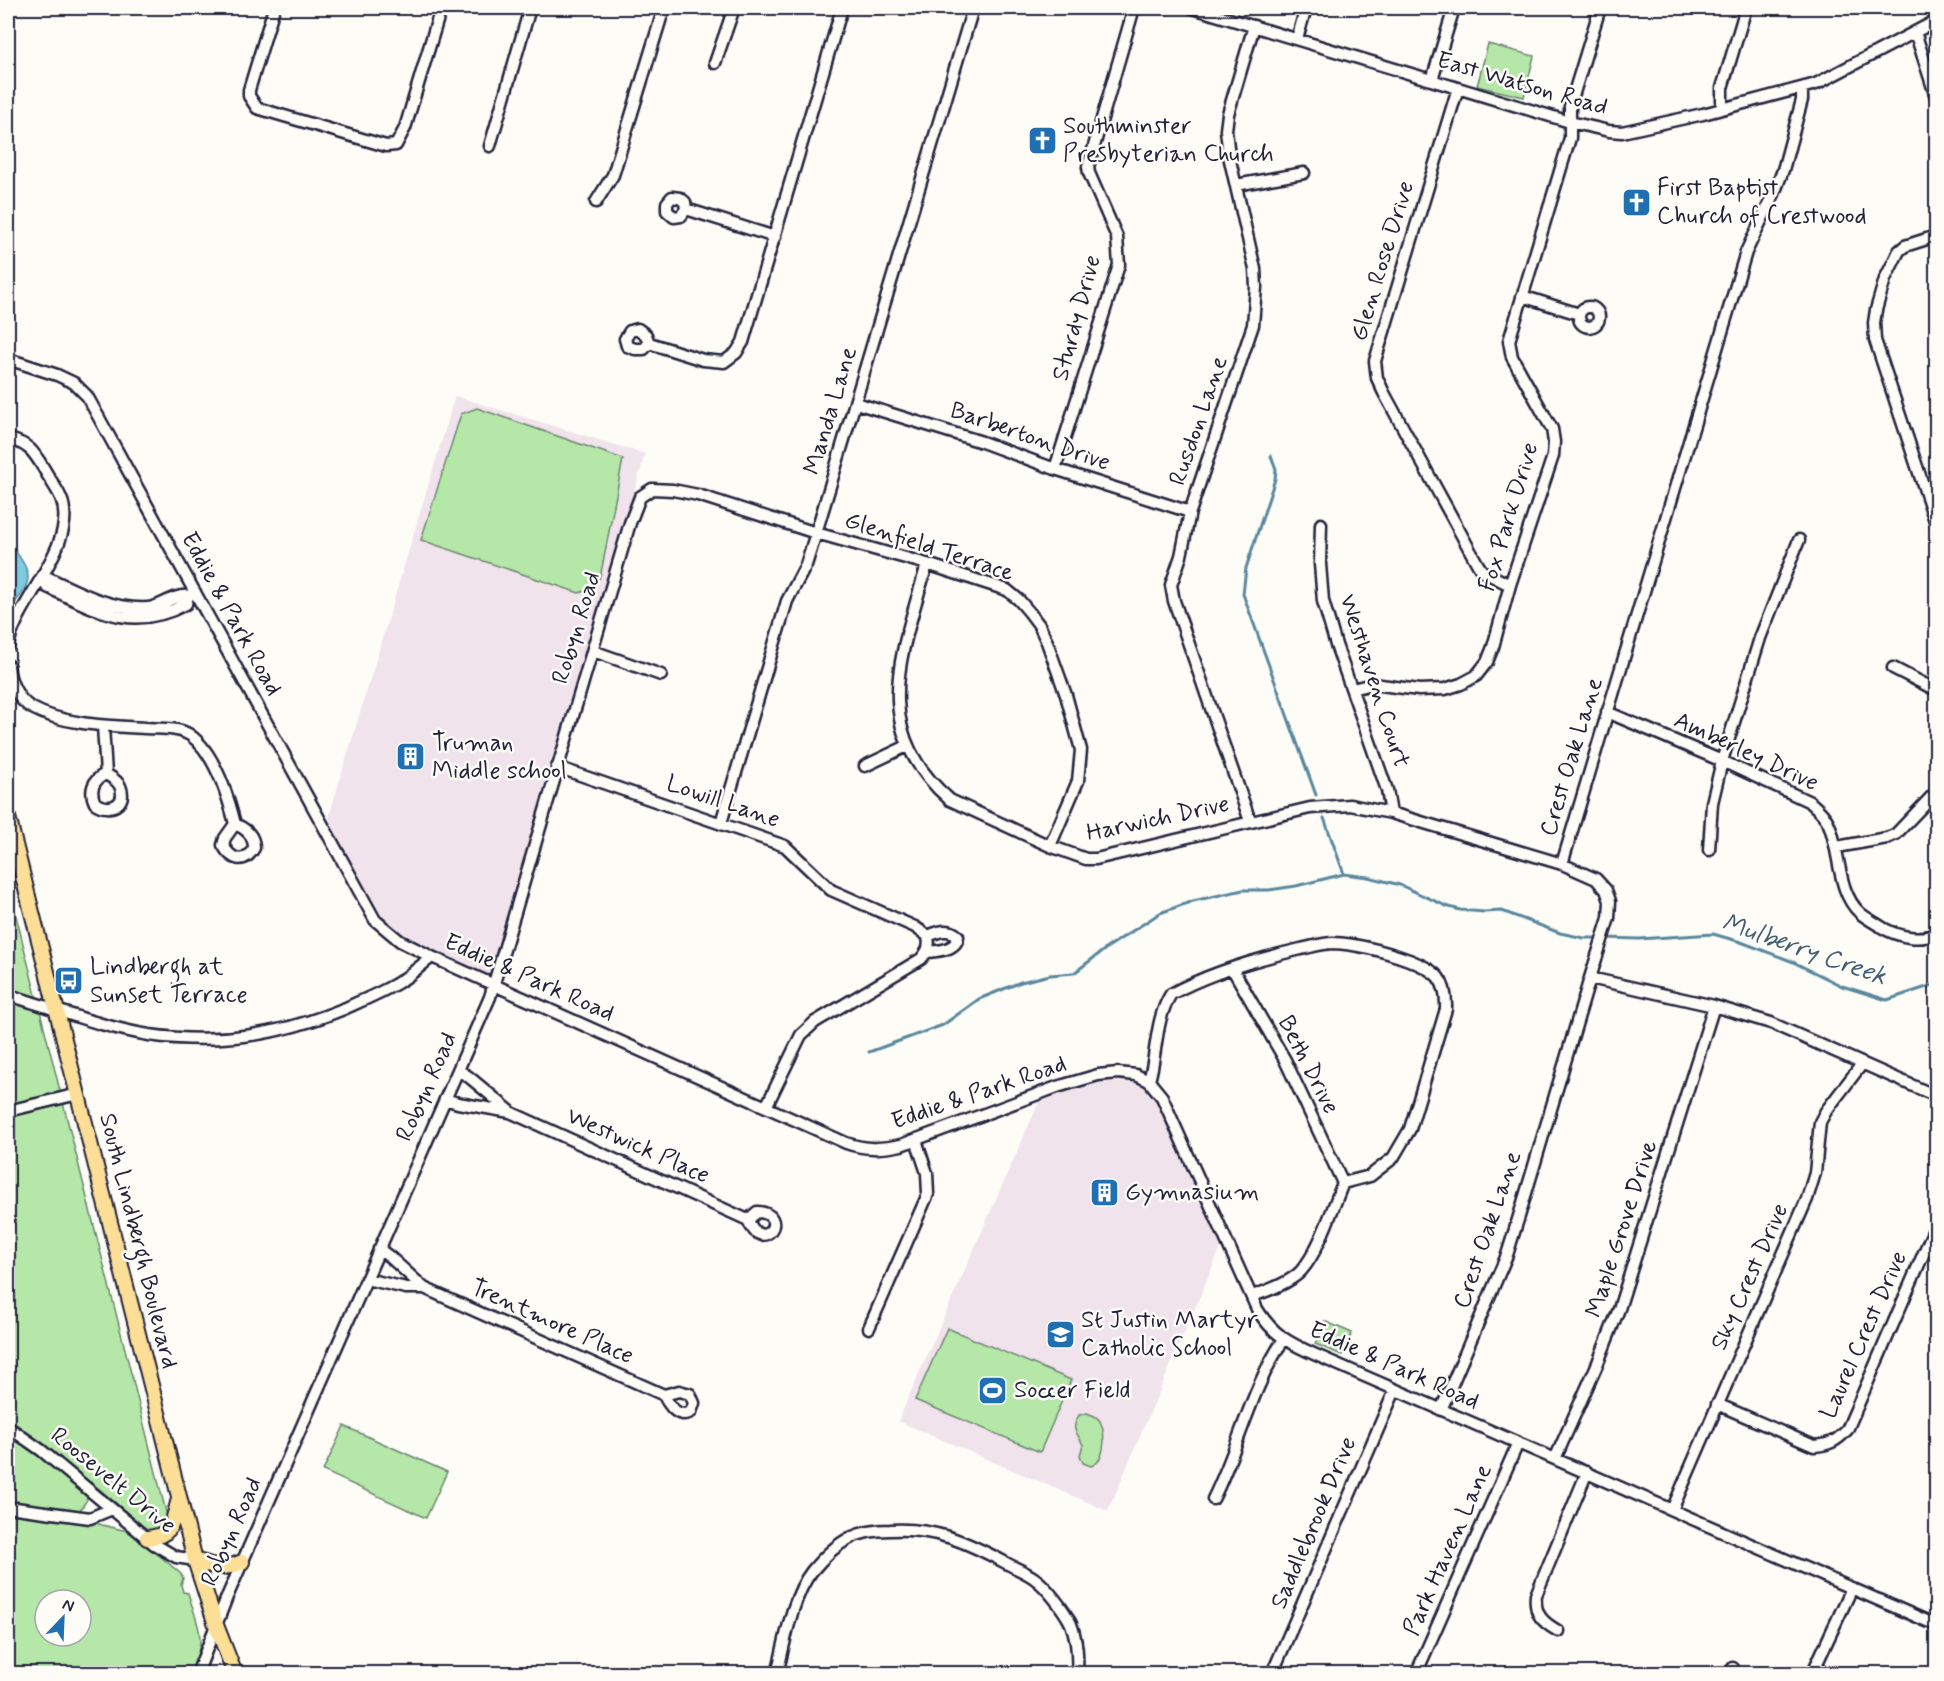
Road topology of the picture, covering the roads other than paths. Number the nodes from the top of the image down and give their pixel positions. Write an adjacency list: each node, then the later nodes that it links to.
1 (274, 8): 2 (street)
2 (441, 8)
3 (530, 8): 25 (street)
4 (664, 8): 28 (street)
5 (734, 8): 18 (street)
6 (842, 8): 31 (street)
7 (972, 8): 36 (street, Manda Lane)
8 (1134, 8): 38 (street, Sturdy Drive)
9 (1193, 8): 15 (street, East Watson Road)
10 (1306, 8): 17 (street)
11 (1454, 8): 19 (street)
12 (1600, 8): 24 (street, Fox Park Drive)
13 (1746, 8): 23 (street)
14 (1936, 21): 16 (street, East Watson Road)
15 (1254, 26): 17 (street, East Watson Road); 27 (street, Rusdon Lane)
16 (1915, 32): 21 (street, East Watson Road); 22 (street)
17 (1296, 39): 19 (street, East Watson Road)
18 (715, 63)
19 (1432, 80): 20 (street, East Watson Road)
20 (1458, 88): 24 (street, East Watson Road); 47 (street, Glen Rose Drive)
21 (1802, 88): 23 (street, East Watson Road); 56 (street, Crest Oak Lane)
22 (1936, 97)
23 (1722, 109): 24 (street, East Watson Road)
24 (1570, 122): 32 (street, Fox Park Drive)
25 (490, 146)
26 (1304, 173): 27 (street)
27 (1236, 185): 40 (street, Rusdon Lane)
28 (596, 202)
29 (686, 209): 31 (street)
30 (1936, 236): 42 (street)
31 (775, 237): 34 (street)
32 (1522, 296): 33 (street); 47 (street, Fox Park Drive)
33 (1579, 314)
34 (649, 343)
35 (8, 359): 48 (street, Eddie & Park Road)
36 (856, 403): 38 (street, Barberton Drive); 43 (street, Manda Lane)
37 (8, 439): 46 (street)
38 (1055, 469): 40 (street, Barberton Drive)
39 (640, 497): 43 (street, Glenfield Terrace); 50 (street, Robyn Road)
40 (1190, 512): 66 (street, Rusdon Lane)
41 (1321, 524): 54 (street, Westhaven Court)
42 (1936, 524)
43 (816, 533): 45 (street, Glenfield Terrace); 67 (street, Manda Lane)
44 (1799, 540): 59 (street)
45 (927, 564): 58 (street, Harwich Drive); 69 (street, Glenfield Terrace)
46 (43, 580): 48 (street); 49 (street)
47 (1510, 585): 54 (street, Fox Park Drive)
48 (191, 594): 76 (street, Eddie & Park Road)
49 (8, 646)
50 (593, 651): 53 (street); 61 (street, Robyn Road)
51 (8, 665): 57 (street)
52 (1893, 668): 55 (street)
53 (661, 675)
54 (1352, 689): 64 (street, Westhaven Court)
55 (1936, 690)
56 (1607, 712): 59 (street, Amberley Drive); 72 (street, Crest Oak Lane)
57 (103, 726): 62 (street); 68 (street)
58 (907, 746): 60 (street); 69 (street, Harwich Drive)
59 (1722, 761): 70 (street, Amberley Drive); 71 (street)
60 (865, 766)
61 (557, 767): 67 (street, Lowill Lane); 79 (street, Robyn Road)
62 (106, 774)
63 (1936, 792): 70 (street)
64 (1391, 813): 66 (street, Harwich Drive); 72 (street, Harwich Drive)
65 (8, 817): 82 (main road, South Lindbergh Boulevard)
66 (1250, 821): 69 (street, Harwich Drive)
67 (721, 823): 74 (street, Lowill Lane)
68 (235, 824)
69 (1050, 846)
70 (1837, 848): 73 (street, Amberley Drive)
71 (1709, 850)
72 (1562, 864): 78 (street, Crest Oak Lane)
73 (1936, 934)
74 (928, 936): 75 (street); 75 (street)
75 (927, 952): 89 (street)
76 (432, 957): 79 (street, Eddie & Park Road); 82 (street)
77 (1232, 968): 85 (street); 93 (street, Beth Drive); 93 (street)
78 (1590, 978): 81 (street); 105 (street, Crest Oak Lane)
79 (494, 985): 84 (street, Robyn Road); 89 (street, Eddie & Park Road)
80 (8, 995): 82 (street)
81 (1714, 1006): 83 (street); 108 (street, Maple Grove Drive)
82 (57, 1010): 86 (main road, South Lindbergh Boulevard)
83 (1862, 1064): 87 (street); 104 (street, Sky Crest Drive)
84 (458, 1070): 88 (street, Robyn Road); 91 (street, Westwick Place)
85 (1149, 1081): 92 (street, Eddie & Park Road); 99 (street, Eddie & Park Road)
86 (78, 1094): 90 (street); 110 (main road, South Lindbergh Boulevard)
87 (1936, 1096)
88 (445, 1098): 91 (street, Westwick Place); 96 (street, Robyn Road)
89 (766, 1107): 92 (street, Eddie & Park Road)
90 (8, 1111)
91 (510, 1112): 94 (street, Westwick Place)
92 (916, 1140): 100 (street)
93 (1343, 1183): 99 (street)
94 (748, 1220)
95 (1936, 1225): 104 (street, Laurel Crest Drive)
96 (379, 1250): 97 (street, Robyn Road); 98 (street, Trentmore Place)
97 (366, 1279): 98 (street, Trentmore Place); 117 (street, Robyn Road)
98 (424, 1288): 103 (street, Trentmore Place)
99 (1251, 1296): 101 (street, Eddie & Park Road)
100 (869, 1328)
101 (1284, 1339): 102 (street, Eddie & Park Road); 111 (street)
102 (1395, 1390): 105 (street, Eddie & Park Road); 126 (street, Saddlebrook Drive)
103 (664, 1395)
104 (1718, 1404): 114 (street, Sky Crest Drive)
105 (1441, 1410): 107 (street, Eddie & Park Road)
106 (8, 1428): 113 (street, Roosevelt Drive)
107 (1518, 1443): 108 (street, Eddie & Park Road); 127 (street, Park Haven Lane)
108 (1555, 1459): 109 (street, Eddie & Park Road)
109 (1587, 1472): 114 (street, Eddie & Park Road); 121 (street)
110 (179, 1497): 115 (main road); 116 (main road, South Lindbergh Boulevard)
111 (1213, 1499)
112 (8, 1507): 113 (street)
113 (112, 1509): 115 (street, Roosevelt Drive)
114 (1672, 1510): 118 (street, Eddie & Park Road)
115 (147, 1538): 116 (street, Roosevelt Drive)
116 (195, 1560): 117 (main road); 119 (main road, South Lindbergh Boulevard)
117 (242, 1562): 119 (street, Robyn Road)
118 (1852, 1588): 120 (street, Eddie & Park Road); 128 (street)
119 (216, 1625): 122 (street, Robyn Road); 123 (main road, South Lindbergh Boulevard)
120 (1936, 1625)
121 (1558, 1631)
122 (197, 1674)
123 (235, 1674)
124 (777, 1674): 125 (street)
125 (1077, 1674)
126 (1272, 1674)
127 (1416, 1674)
128 (1812, 1674)

